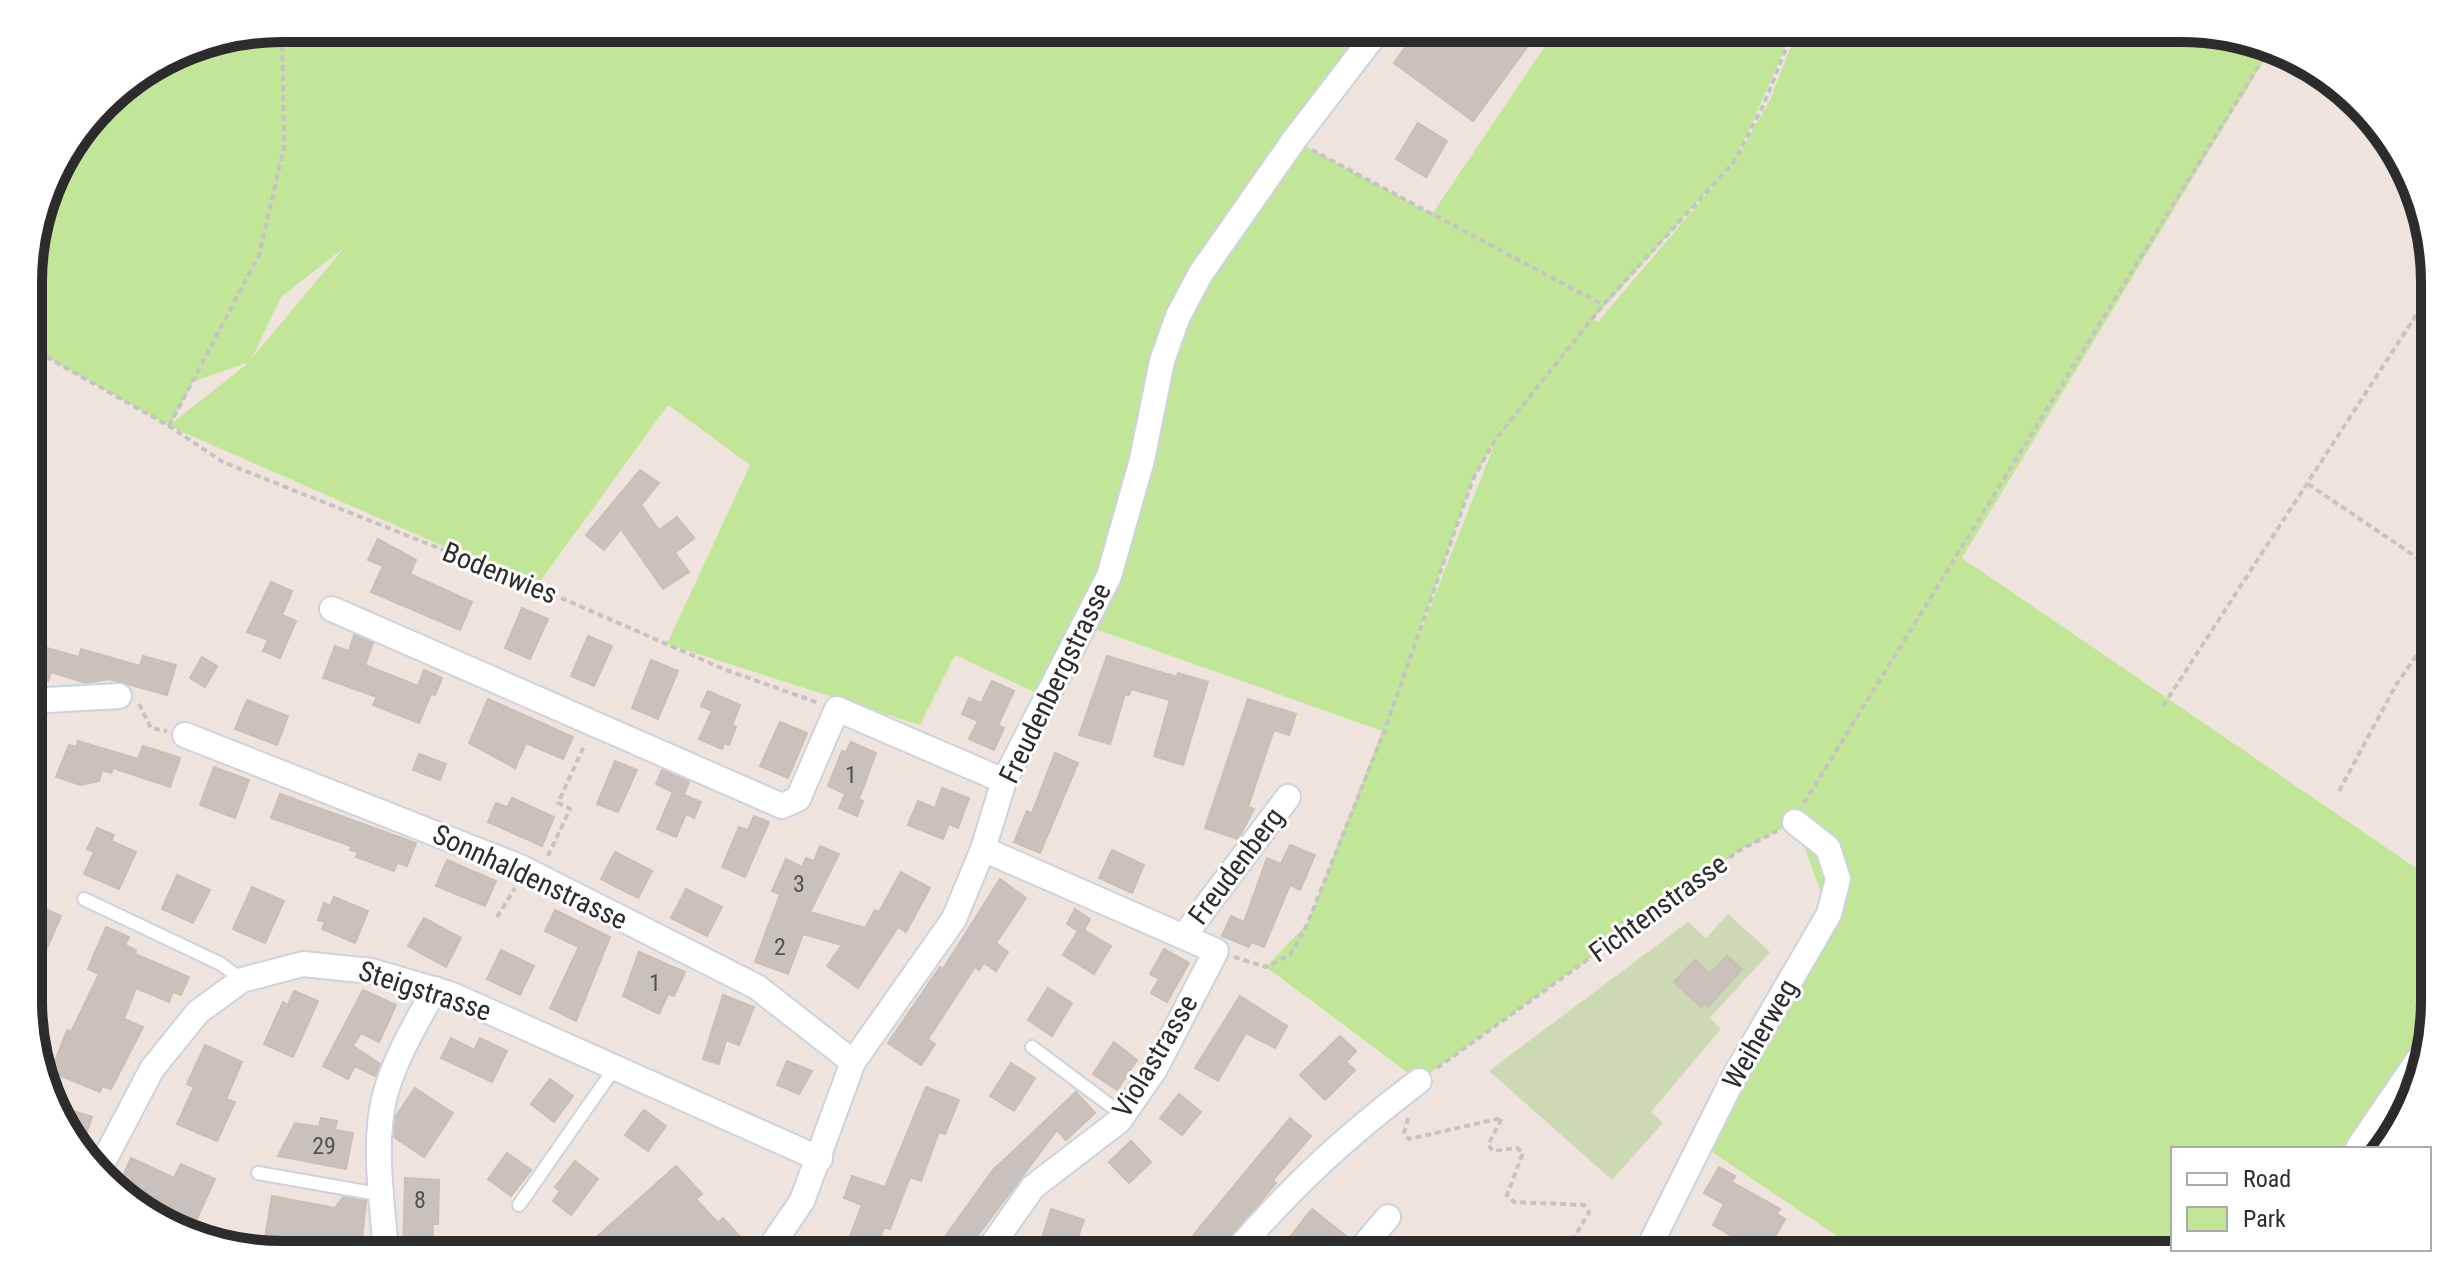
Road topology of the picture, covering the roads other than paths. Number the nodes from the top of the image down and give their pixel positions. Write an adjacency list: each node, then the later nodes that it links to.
1 (1369, 42): 6 (street, Freudenbergstrasse)
2 (332, 609): 6 (street)
3 (119, 696): 4 (street)
4 (42, 700)
5 (185, 735): 15 (street, Sonnhaldenstrasse)
6 (1004, 781): 9 (street, Freudenbergstrasse)
7 (1288, 797): 11 (street, Freudenberg)
8 (1795, 822): 29 (street, Weiherweg)
9 (983, 849): 11 (street); 15 (street, Freudenbergstrasse)
10 (84, 899): 12 (lane)
11 (1184, 936): 19 (street, Violastrasse)
12 (242, 980): 13 (street, Steigstrasse); 22 (street, Steigstrasse)
13 (435, 989): 16 (street, Steigstrasse); 24 (street)
14 (1032, 1047): 19 (lane)
15 (853, 1062): 21 (street, Freudenbergstrasse)
16 (616, 1066): 21 (street, Steigstrasse); 25 (lane)
17 (1419, 1081): 27 (street)
18 (2407, 1082): 20 (street)
19 (1123, 1115): 32 (street, Violastrasse)
20 (2362, 1147)
21 (820, 1159): 31 (street, Freudenbergstrasse)
22 (104, 1161)
23 (258, 1173): 24 (lane)
24 (383, 1195): 30 (street)
25 (519, 1205)
26 (1388, 1217): 28 (street)
27 (1245, 1240)
28 (1368, 1240)
29 (1653, 1240)
30 (385, 1241)
31 (775, 1241)
32 (995, 1241)

